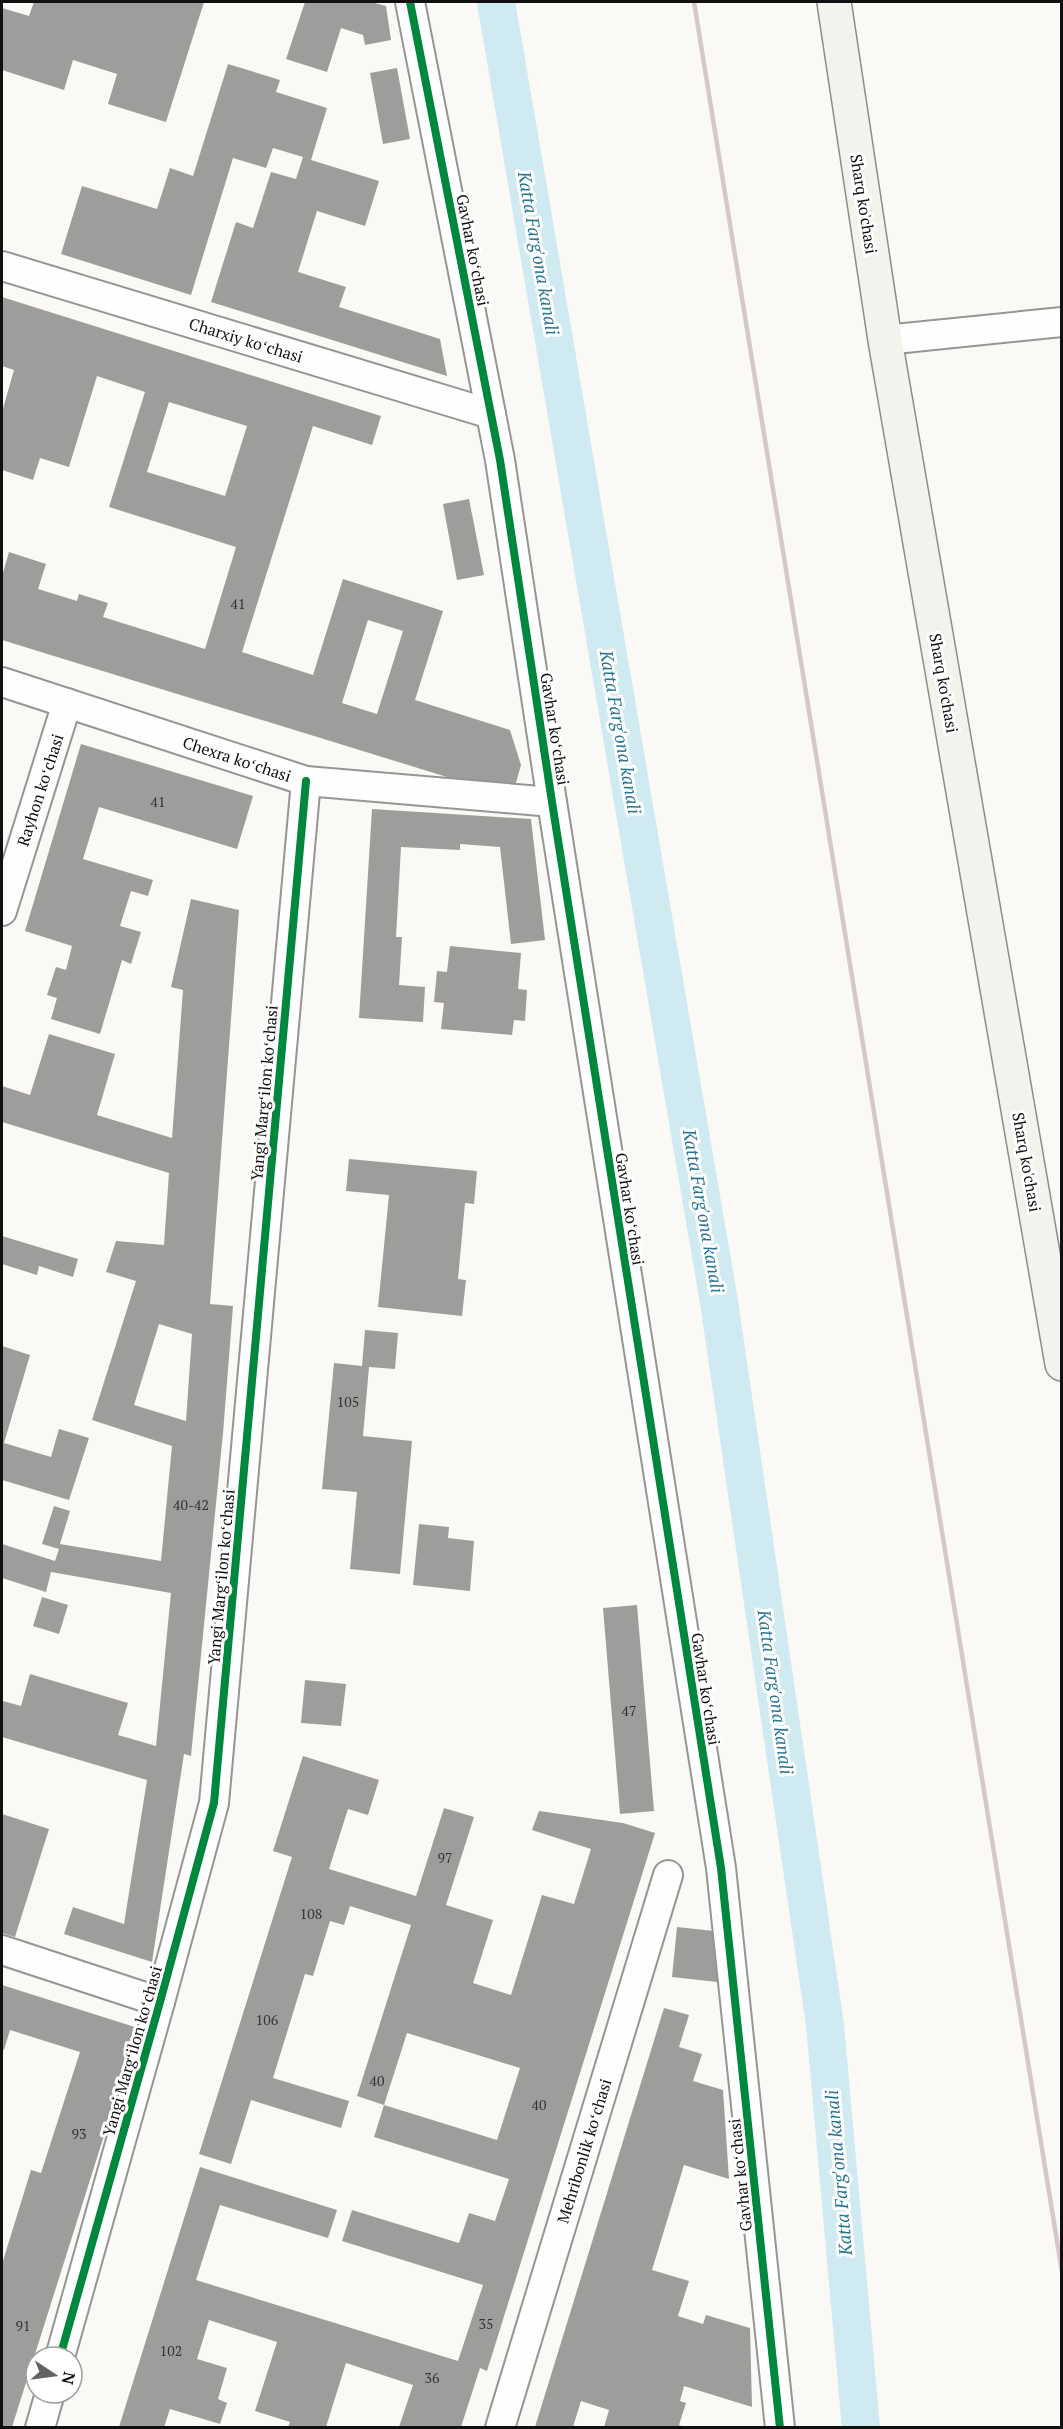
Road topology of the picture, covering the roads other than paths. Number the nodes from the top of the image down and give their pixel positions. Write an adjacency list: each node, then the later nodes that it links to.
1 (410, 2): 6 (street, Gavhar koʻchasi)
2 (834, 2): 5 (main road, Sharq ko'chasi)
3 (2, 266): 6 (street, Charxiy koʻchasi)
4 (1062, 322): 5 (street)
5 (885, 340): 12 (main road, Sharq ko'chasi)
6 (491, 414): 10 (street, Gavhar koʻchasi)
7 (2, 682): 8 (street, Chexra koʻchasi)
8 (67, 703): 9 (street, Chexra koʻchasi); 11 (street, Rayhon koʻchasi)
9 (306, 781): 10 (street, Chexra koʻchasi); 15 (street, Yangi Margʻilon koʻchasi)
10 (552, 802): 20 (street, Gavhar koʻchasi)
11 (2, 911)
12 (1062, 1364)
13 (668, 1875): 19 (street, Mehribonlik koʻchasi)
14 (2, 1950): 15 (street)
15 (160, 2002): 16 (street, Yangi Margʻilon koʻchasi)
16 (63, 2345)
17 (46, 2405): 18 (street)
18 (40, 2427)
19 (500, 2427)
20 (780, 2427)

